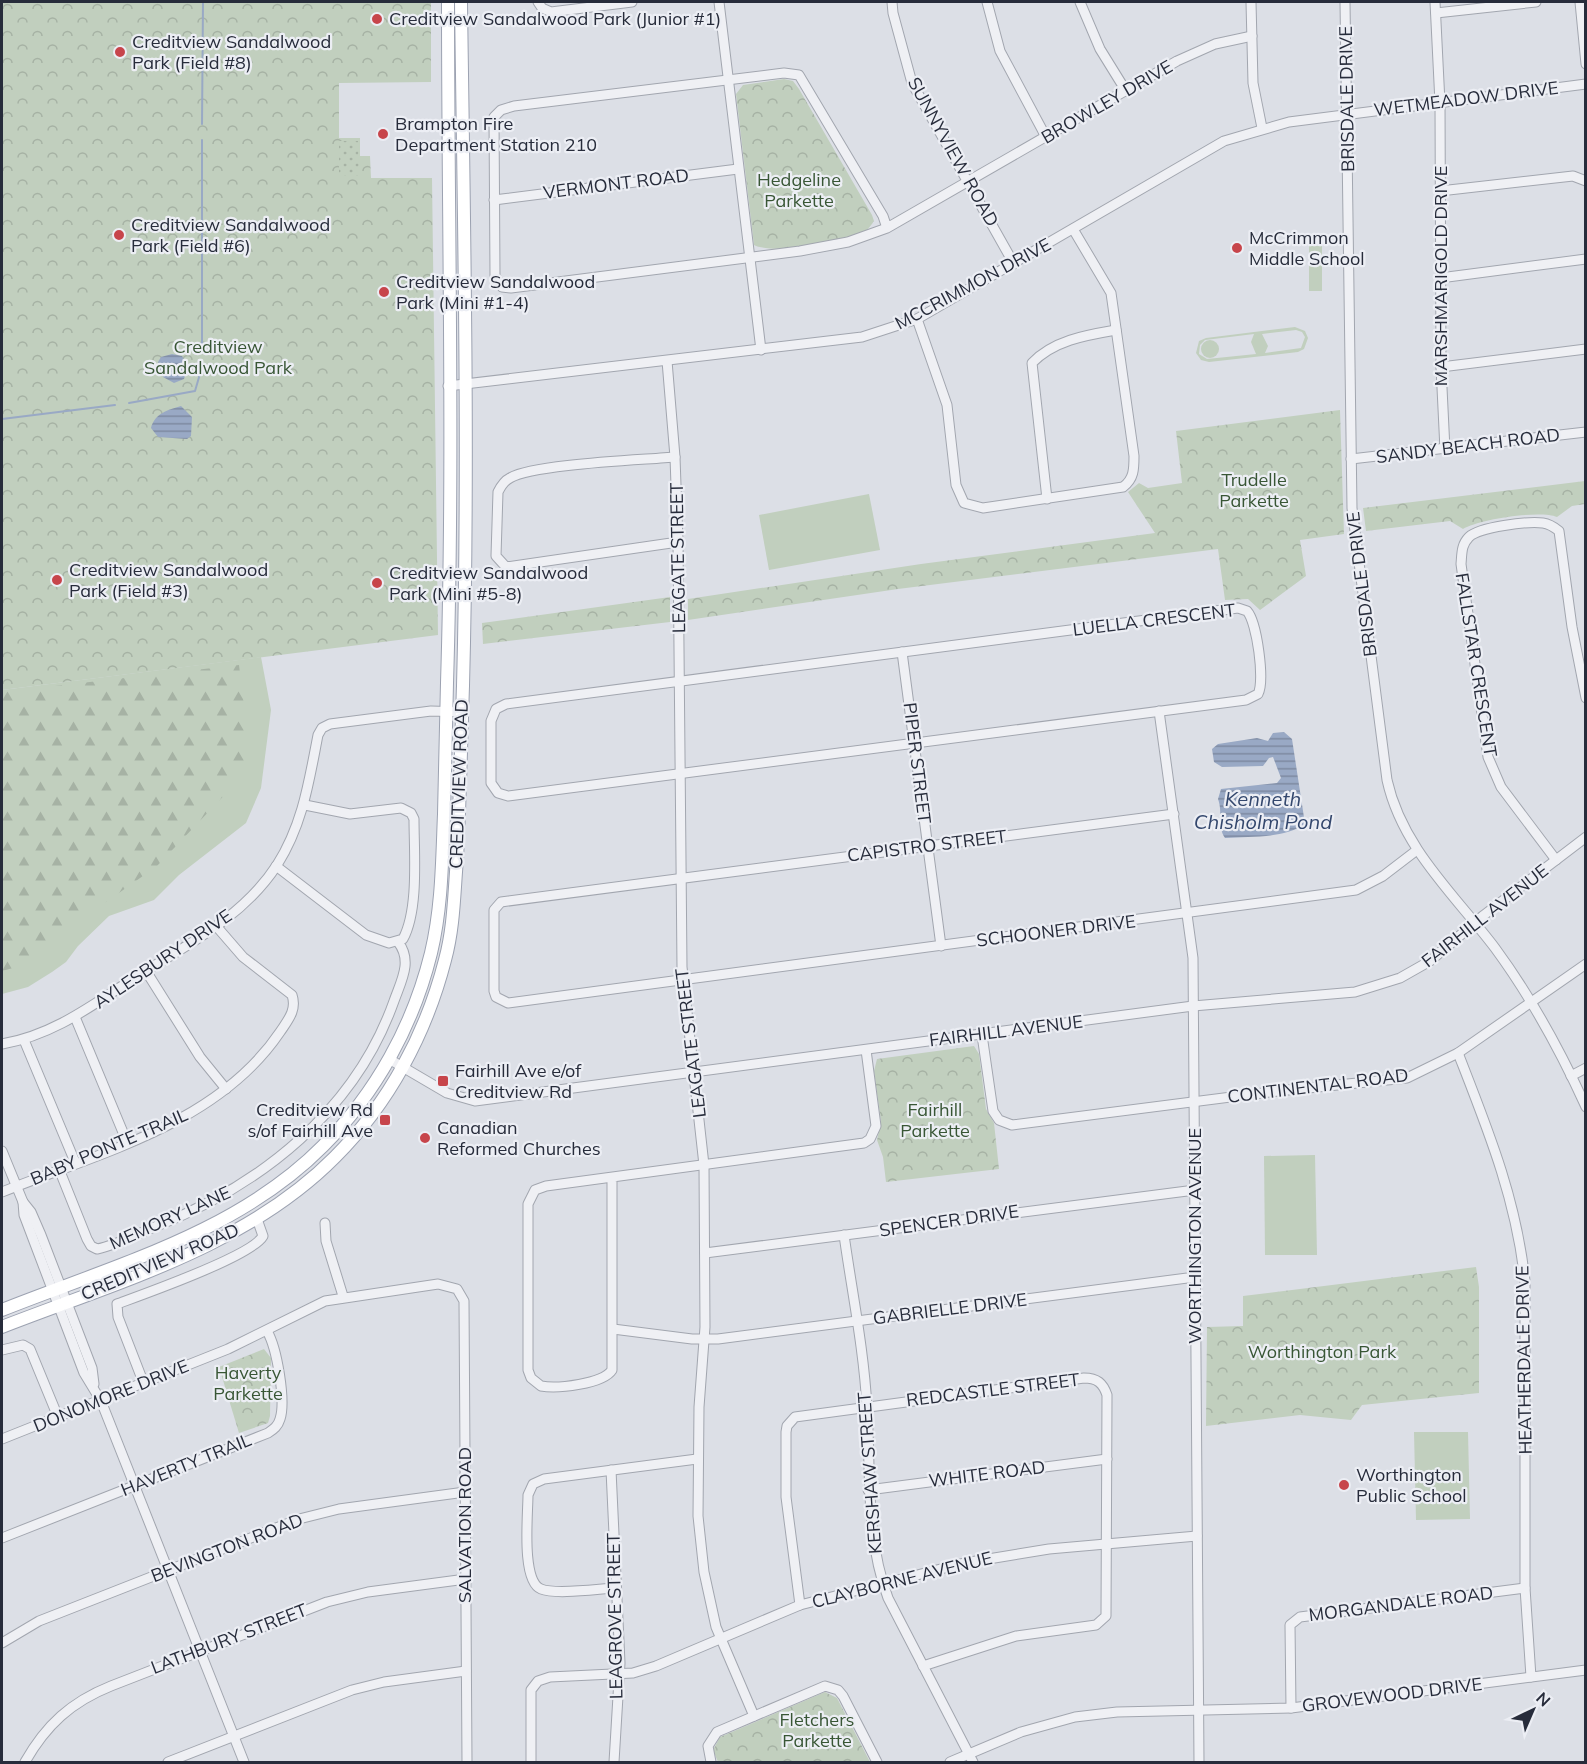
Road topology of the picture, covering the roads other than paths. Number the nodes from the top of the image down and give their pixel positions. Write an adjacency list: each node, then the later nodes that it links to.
1 (448, 2): 41 (main road, CREDITVIEW ROAD)
2 (461, 2): 42 (main road, CREDITVIEW ROAD)
3 (538, 2): 4 (street)
4 (625, 2)
5 (719, 2): 17 (street)
6 (892, 2): 26 (street, SUNNYVIEW ROAD)
7 (987, 2): 23 (street)
8 (1080, 2): 19 (street)
9 (1251, 2): 15 (street)
10 (1345, 2): 21 (street, BRISDALE DRIVE)
11 (1435, 2): 14 (street, MARSHMARIGOLD DRIVE)
12 (1536, 2): 14 (street)
13 (1580, 2): 16 (street)
14 (1436, 13): 20 (street, MARSHMARIGOLD DRIVE)
15 (1252, 36): 19 (street, BROWLEY DRIVE); 22 (street)
16 (1586, 64)
17 (728, 81): 24 (street); 28 (street); 29 (street)
18 (1586, 84): 20 (street, WETMEADOW DRIVE)
19 (1126, 91): 23 (street, BROWLEY DRIVE)
20 (1440, 102): 21 (street, WETMEADOW DRIVE); 27 (street, MARSHMARIGOLD DRIVE)
21 (1346, 115): 22 (street, MCCRIMMON DRIVE); 46 (street, BRISDALE DRIVE)
22 (1262, 128): 30 (street, MCCRIMMON DRIVE)
23 (1046, 137): 26 (street, BROWLEY DRIVE)
24 (738, 169): 28 (street, VERMONT ROAD); 31 (street)
25 (1586, 181): 27 (street)
26 (969, 182): 29 (street, BROWLEY DRIVE); 33 (street, SUNNYVIEW ROAD)
27 (1440, 191): 34 (street, MARSHMARIGOLD DRIVE)
28 (494, 200): 31 (street, BROWLEY DRIVE)
29 (887, 228): 31 (street, BROWLEY DRIVE)
30 (1073, 229): 33 (street, MCCRIMMON DRIVE); 36 (street)
31 (749, 256): 38 (street)
32 (1586, 260): 34 (street)
33 (1014, 264): 35 (street, MCCRIMMON DRIVE)
34 (1440, 278): 40 (street, MARSHMARIGOLD DRIVE)
35 (916, 319): 38 (street, MCCRIMMON DRIVE); 47 (street)
36 (1116, 330): 47 (street); 47 (street)
37 (1586, 349): 40 (street)
38 (761, 350): 39 (street, MCCRIMMON DRIVE)
39 (667, 361): 42 (street, MCCRIMMON DRIVE); 45 (street, LEAGATE STREET)
40 (1441, 367): 44 (street, MARSHMARIGOLD DRIVE)
41 (448, 386): 42 (street, MCCRIMMON DRIVE); 53 (main road, CREDITVIEW ROAD)
42 (466, 386): 54 (main road, CREDITVIEW ROAD)
43 (1586, 432): 44 (street, SANDY BEACH ROAD)
44 (1444, 450): 46 (street, SANDY BEACH ROAD)
45 (675, 457): 48 (street, LEAGATE STREET); 48 (street)
46 (1351, 459): 61 (street, BRISDALE DRIVE)
47 (1047, 500)
48 (678, 542): 50 (street, LEAGATE STREET)
49 (902, 652): 50 (street, LUELLA CRESCENT); 52 (street, LUELLA CRESCENT); 55 (street, PIPER STREET)
50 (680, 681): 56 (street, LEAGATE STREET); 56 (street, LUELLA CRESCENT)
51 (1586, 698): 62 (street, FALLSTAR CRESCENT)
52 (1159, 711): 55 (street, LUELLA CRESCENT); 58 (street, WORTHINGTON AVENUE)
53 (447, 712): 54 (street, AYLESBURY DRIVE); 57 (street, AYLESBURY DRIVE); 81 (main road, CREDITVIEW ROAD)
54 (462, 712): 82 (main road, CREDITVIEW ROAD)
55 (914, 743): 56 (street, LUELLA CRESCENT); 60 (street, PIPER STREET)
56 (680, 774): 64 (street, LEAGATE STREET)
57 (305, 805): 63 (street, AYLESBURY DRIVE); 68 (street)
58 (1174, 814): 60 (street, CAPISTRO STREET); 65 (street, WORTHINGTON AVENUE)
59 (1586, 837): 62 (street, FAIRHILL AVENUE)
60 (927, 846): 64 (street, CAPISTRO STREET); 69 (street, PIPER STREET)
61 (1417, 850): 65 (street, SCHOONER DRIVE); 66 (street, BRISDALE DRIVE)
62 (1556, 860): 66 (street, FAIRHILL AVENUE)
63 (276, 866): 67 (street, AYLESBURY DRIVE); 68 (street)
64 (680, 879): 72 (street, LEAGATE STREET); 72 (street, CAPISTRO STREET)
65 (1188, 914): 69 (street, SCHOONER DRIVE); 74 (street, WORTHINGTON AVENUE)
66 (1474, 923): 73 (street, BRISDALE DRIVE); 74 (street, FAIRHILL AVENUE)
67 (217, 927): 71 (street, AYLESBURY DRIVE); 86 (street, BABY PONTE TRAIL)
68 (398, 942): 93 (street, MEMORY LANE)
69 (941, 946): 72 (street, SCHOONER DRIVE)
70 (1586, 964): 73 (street, CONTINENTAL ROAD)
71 (146, 971): 75 (street, AYLESBURY DRIVE); 86 (street)
72 (682, 980): 84 (street, LEAGATE STREET)
73 (1531, 1004): 80 (street, CONTINENTAL ROAD); 85 (street, BRISDALE DRIVE)
74 (1193, 1006): 76 (street, FAIRHILL AVENUE); 87 (street, WORTHINGTON AVENUE)
75 (75, 1017): 77 (street, AYLESBURY DRIVE); 89 (street)
76 (982, 1035): 79 (street, FAIRHILL AVENUE); 87 (street, CONTINENTAL ROAD)
77 (24, 1040): 78 (street, AYLESBURY DRIVE); 91 (street)
78 (2, 1044)
79 (866, 1050): 84 (street, FAIRHILL AVENUE); 92 (street)
80 (1458, 1053): 87 (street, CONTINENTAL ROAD); 135 (street, HEATHERDALE DRIVE)
81 (389, 1059): 82 (street, FAIRHILL AVENUE); 104 (main road, CREDITVIEW ROAD)
82 (402, 1067): 84 (street, FAIRHILL AVENUE); 98 (main road, CREDITVIEW ROAD)
83 (1586, 1068): 85 (street)
84 (694, 1072): 92 (street, LEAGATE STREET)
85 (1571, 1076): 88 (street, BRISDALE DRIVE)
86 (226, 1089): 89 (street, BABY PONTE TRAIL)
87 (1194, 1102): 96 (street, WORTHINGTON AVENUE)
88 (1586, 1107)
89 (128, 1142): 91 (street, BABY PONTE TRAIL)
90 (2, 1151): 95 (street)
91 (75, 1162): 93 (street, BABY PONTE TRAIL)
92 (704, 1166): 94 (street); 101 (street, LEAGATE STREET)
93 (59, 1169): 95 (street, BABY PONTE TRAIL)
94 (612, 1178): 112 (street); 112 (street)
95 (16, 1186): 97 (street, BABY PONTE TRAIL); 104 (street)
96 (1195, 1190): 100 (street, SPENCER DRIVE); 102 (street, WORTHINGTON AVENUE)
97 (2, 1192)
98 (257, 1219): 103 (main road, CREDITVIEW ROAD); 108 (street)
99 (325, 1223): 106 (street)
100 (844, 1235): 101 (street, SPENCER DRIVE); 110 (street, KERSHAW STREET)
101 (705, 1253): 114 (street, LEAGATE STREET)
102 (1195, 1277): 110 (street, GABRIELLE DRIVE); 128 (street, WORTHINGTON AVENUE)
103 (109, 1285): 107 (main road, CREDITVIEW ROAD); 108 (street)
104 (57, 1288): 107 (street); 109 (main road, CREDITVIEW ROAD)
105 (458, 1289): 106 (street, DONOMORE DRIVE); 127 (street, SALVATION ROAD)
106 (343, 1296): 113 (street, DONOMORE DRIVE)
107 (62, 1304): 111 (main road, CREDITVIEW ROAD); 118 (street)
108 (117, 1304): 117 (street)
109 (2, 1310)
110 (856, 1321): 114 (street, GABRIELLE DRIVE); 119 (street, KERSHAW STREET)
111 (4, 1326): 115 (street)
112 (613, 1329): 114 (street, GABRIELLE DRIVE)
113 (267, 1331): 117 (street, DONOMORE DRIVE); 125 (street, HAVERTY TRAIL)
114 (705, 1339): 122 (street, LEAGATE STREET)
115 (14, 1345): 116 (street); 120 (street)
116 (2, 1350)
117 (144, 1384): 118 (street, DONOMORE DRIVE)
118 (101, 1401): 120 (street, DONOMORE DRIVE); 125 (street)
119 (867, 1407): 123 (street, REDCASTLE STREET); 126 (street, KERSHAW STREET); 136 (street)
120 (58, 1418): 121 (street, DONOMORE DRIVE)
121 (2, 1439)
122 (698, 1459): 124 (street); 137 (street, LEAGATE STREET)
123 (1107, 1459): 126 (street, WHITE ROAD); 130 (street, REDCASTLE STREET)
124 (610, 1470): 134 (street, LEAGROVE STREET); 134 (street)
125 (135, 1485): 129 (street, HAVERTY TRAIL); 131 (street)
126 (868, 1490): 133 (street, KERSHAW STREET)
127 (465, 1492): 131 (street, BEVINGTON ROAD); 132 (street, SALVATION ROAD)
128 (1197, 1536): 130 (street, CLAYBORNE AVENUE); 146 (street, WORTHINGTON AVENUE)
129 (2, 1538)
130 (1108, 1543): 133 (street, CLAYBORNE AVENUE); 140 (street, REDCASTLE STREET)
131 (169, 1570): 138 (street, BEVINGTON ROAD); 139 (street)
132 (466, 1579): 139 (street, LATHBURY STREET); 142 (street, SALVATION ROAD)
133 (882, 1583): 136 (street, CLAYBORNE AVENUE); 140 (street, KERSHAW STREET)
134 (616, 1588): 143 (street, LEAGROVE STREET)
135 (1525, 1588): 144 (street, HEATHERDALE DRIVE); 145 (street, MORGANDALE ROAD)
136 (800, 1605): 137 (street, CLAYBORNE AVENUE)
137 (720, 1639): 143 (street, CLAYBORNE AVENUE); 147 (street, LEAGATE STREET)
138 (2, 1643)
139 (201, 1650): 148 (street); 150 (street, LATHBURY STREET)
140 (923, 1666): 149 (street, KERSHAW STREET)
141 (1586, 1670): 144 (street, GROVEWOOD DRIVE)
142 (466, 1671): 148 (street); 153 (street, SALVATION ROAD)
143 (619, 1675): 154 (street, CLAYBORNE AVENUE); 155 (street, LEAGROVE STREET)
144 (1531, 1677): 145 (street, GROVEWOOD DRIVE)
145 (1291, 1708): 146 (street, GROVEWOOD DRIVE)
146 (1198, 1709): 149 (street, GROVEWOOD DRIVE); 159 (street, WORTHINGTON AVENUE)
147 (754, 1716): 156 (street); 157 (street)
148 (233, 1737): 151 (street); 152 (street)
149 (971, 1758): 158 (street, GROVEWOOD DRIVE)
150 (25, 1762)
151 (168, 1762)
152 (244, 1762)
153 (467, 1762)
154 (531, 1762)
155 (614, 1762)
156 (711, 1762)
157 (877, 1762)
158 (950, 1762)
159 (1199, 1762)

